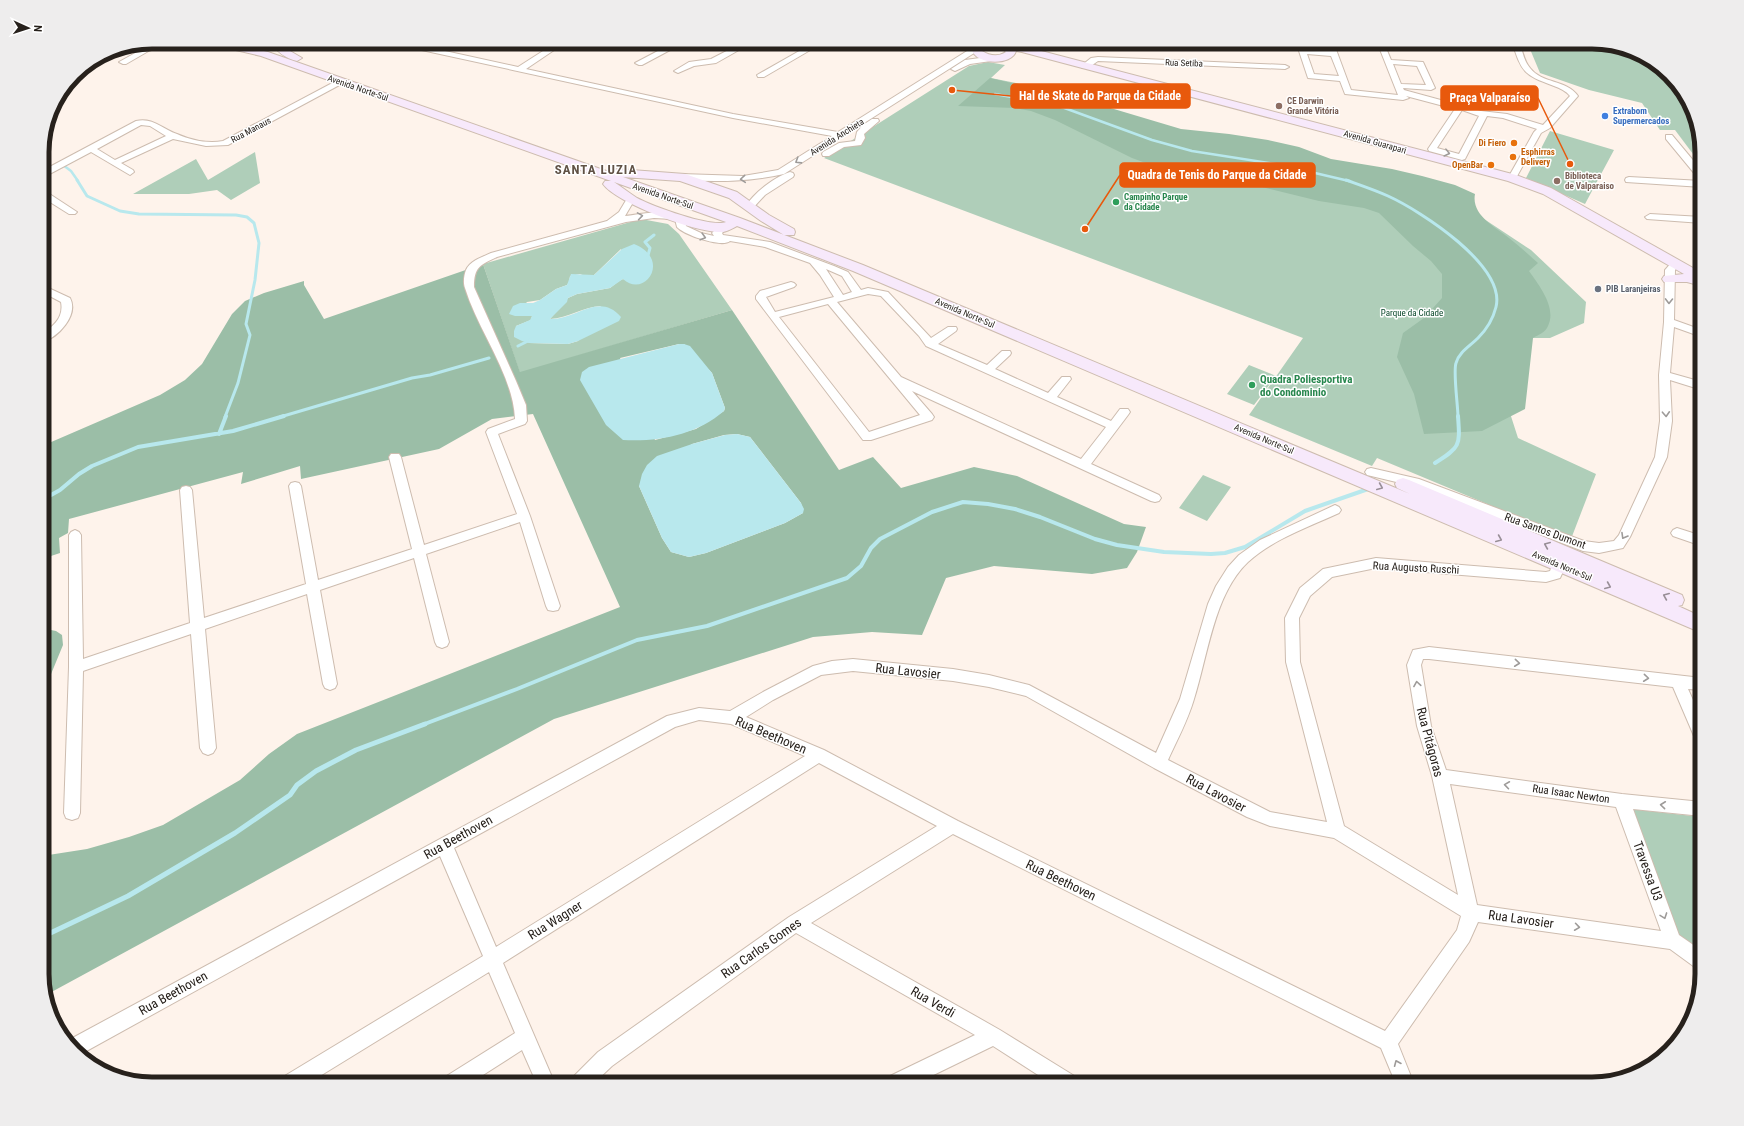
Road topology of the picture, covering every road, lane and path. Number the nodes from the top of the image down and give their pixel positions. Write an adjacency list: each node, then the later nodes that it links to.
1 (146, 49): 20 (street)
2 (243, 49): 29 (main road, Avenida Norte-Sul)
3 (280, 49): 46 (main road, Avenida Norte-Sul)
4 (427, 49): 25 (street)
5 (551, 49): 25 (street)
6 (667, 49): 22 (street)
7 (736, 49): 26 (street)
8 (807, 49): 27 (street)
9 (974, 49): 37 (street, Avenida Anchieta)
10 (978, 49): 18 (main road)
11 (1010, 49): 18 (main road)
12 (1020, 49): 19 (main road, Avenida Guarapari)
13 (1332, 49): 17 (street)
14 (1383, 49): 21 (street)
15 (1519, 49): 33 (street)
16 (1302, 51): 17 (street); 28 (street)
17 (1334, 54): 28 (street)
18 (998, 58): 19 (main road, Avenida Guarapari); 34 (street, Avenida Anchieta)
19 (1060, 60): 23 (main road, Avenida Guarapari)
20 (123, 62)
21 (1389, 62): 30 (street); 30 (street)
22 (639, 63)
23 (1085, 66): 24 (street, Rua Setiba); 39 (main road, Avenida Guarapari)
24 (1285, 67)
25 (520, 69): 37 (street)
26 (678, 71)
27 (761, 75)
28 (1342, 79): 30 (street)
29 (341, 82): 35 (street, Rua Manaus); 45 (main road, Avenida Norte-Sul)
30 (1401, 92): 31 (street)
31 (1458, 110): 32 (street); 39 (street)
32 (1481, 113): 33 (street); 40 (street)
33 (1543, 128): 49 (street)
34 (860, 134): 37 (street); 37 (street, Avenida Anchieta)
35 (173, 136): 38 (street, Rua Manaus); 41 (street)
36 (1670, 137): 42 (street)
37 (840, 138): 48 (street, Avenida Anchieta, one-way to 48); 58 (street, Avenida Anchieta)
38 (92, 149): 41 (street); 43 (street)
39 (1430, 153): 40 (main road, Avenida Guarapari)
40 (1460, 161): 49 (main road, Avenida Guarapari)
41 (115, 163): 44 (street)
42 (1695, 168)
43 (49, 171)
44 (130, 172)
45 (593, 172): 51 (main road, Avenida Norte-Sul); 54 (main road)
46 (618, 173): 47 (main road); 51 (main road, Avenida Norte-Sul)
47 (663, 175): 48 (main road); 51 (main road)
48 (681, 177): 58 (main road)
49 (1512, 178): 64 (main road, Avenida Guarapari)
50 (1629, 180): 52 (street)
51 (640, 184): 54 (main road); 58 (main road, Avenida Norte-Sul)
52 (1695, 184)
53 (49, 197): 55 (street)
54 (631, 199): 56 (main road); 60 (street)
55 (72, 212)
56 (676, 217): 58 (main road); 60 (street, one-way to 56); 62 (street, one-way to 62)
57 (1650, 217): 59 (street)
58 (737, 218): 61 (main road, Avenida Norte-Sul); 61 (main road); 62 (street)
59 (1695, 220)
60 (609, 223): 99 (street)
61 (788, 236): 63 (main road, Avenida Norte-Sul); 94 (main road, Avenida Norte-Sul)
62 (735, 240): 63 (street)
63 (806, 255): 66 (main road, Avenida Norte-Sul); 69 (street)
64 (1675, 264): 65 (main road); 67 (main road, Avenida Guarapari); 68 (street)
65 (1695, 265)
66 (851, 271): 69 (street); 73 (street); 104 (main road, Avenida Norte-Sul, one-way to 104)
67 (1695, 275)
68 (1669, 279): 70 (main road); 76 (street, one-way to 76)
69 (829, 280): 74 (street)
70 (1695, 281)
71 (791, 285): 75 (street)
72 (49, 292): 79 (street)
73 (858, 293): 74 (street); 80 (street)
74 (835, 299): 75 (street); 84 (street)
75 (773, 316): 89 (street)
76 (1669, 322): 78 (street); 83 (street)
77 (952, 329): 80 (street)
78 (1695, 331)
79 (49, 334)
80 (930, 344): 82 (street)
81 (1006, 353): 82 (street)
82 (988, 370): 88 (street)
83 (1664, 375): 86 (street); 94 (street, Rua Santos Dumont, one-way to 94)
84 (894, 378): 87 (street); 89 (street)
85 (1066, 379): 88 (street)
86 (1695, 384)
87 (932, 395): 89 (street); 93 (street)
88 (1050, 398): 91 (street)
89 (917, 404)
90 (1124, 412): 91 (street)
91 (1113, 426): 93 (street)
92 (395, 457): 103 (street)
93 (1083, 465): 97 (street)
94 (1371, 472): 107 (main road, Avenida Norte-Sul, one-way to 94)
95 (295, 486): 105 (street)
96 (186, 490): 109 (street)
97 (1155, 498)
98 (1335, 510): 119 (street)
99 (524, 516): 103 (street); 106 (street)
100 (1677, 533): 102 (street)
101 (75, 535): 111 (street)
102 (1695, 539)
103 (418, 552): 105 (street); 110 (street)
104 (1559, 565): 108 (main road, Avenida Norte-Sul, one-way to 108); 125 (street, Rua Augusto Ruschi)
105 (313, 587): 109 (street); 114 (street)
106 (553, 606)
107 (1695, 609)
108 (1695, 622)
109 (198, 626): 111 (street); 117 (street)
110 (442, 642)
111 (76, 667): 123 (street)
112 (1678, 681): 113 (street, Rua Pitágoras); 116 (street); 120 (street, Rua Pitágoras, one-way to 112)
113 (1695, 683)
114 (330, 684)
115 (732, 718): 118 (street, Rua Beethoven); 119 (street, Rua Lavosier); 126 (street, Rua Beethoven)
116 (1695, 721)
117 (208, 748)
118 (819, 755): 124 (street, Rua Beethoven); 131 (street, Rua Wagner)
119 (1159, 763): 125 (street, Rua Lavosier)
120 (1440, 776): 121 (street, Rua Isaac Newton, one-way to 120); 127 (street, Rua Pitágoras)
121 (1622, 801): 122 (street, Rua Isaac Newton, one-way to 121); 129 (street, Travessa U3, one-way to 129)
122 (1695, 808)
123 (72, 814)
124 (952, 826): 128 (street, Rua Carlos Gomes); 134 (street, Rua Beethoven)
125 (1337, 831): 127 (street, Rua Lavosier)
126 (444, 845): 131 (street); 135 (street, Rua Beethoven)
127 (1470, 912): 129 (street, Rua Lavosier, one-way to 129); 134 (street, Rua Pitágoras)
128 (795, 923): 132 (street, Rua Verdi); 139 (street, Rua Carlos Gomes)
129 (1673, 941): 130 (street, Rua Lavosier)
130 (1695, 957)
131 (492, 960): 133 (street); 136 (street, Rua Wagner)
132 (994, 1036): 140 (street); 141 (street, Rua Verdi)
133 (525, 1037): 137 (street); 138 (street)
134 (1388, 1042): 142 (street, one-way to 134)
135 (77, 1045)
136 (301, 1077)
137 (463, 1077)
138 (543, 1077)
139 (587, 1077)
140 (909, 1077)
141 (1059, 1077)
142 (1403, 1077)

